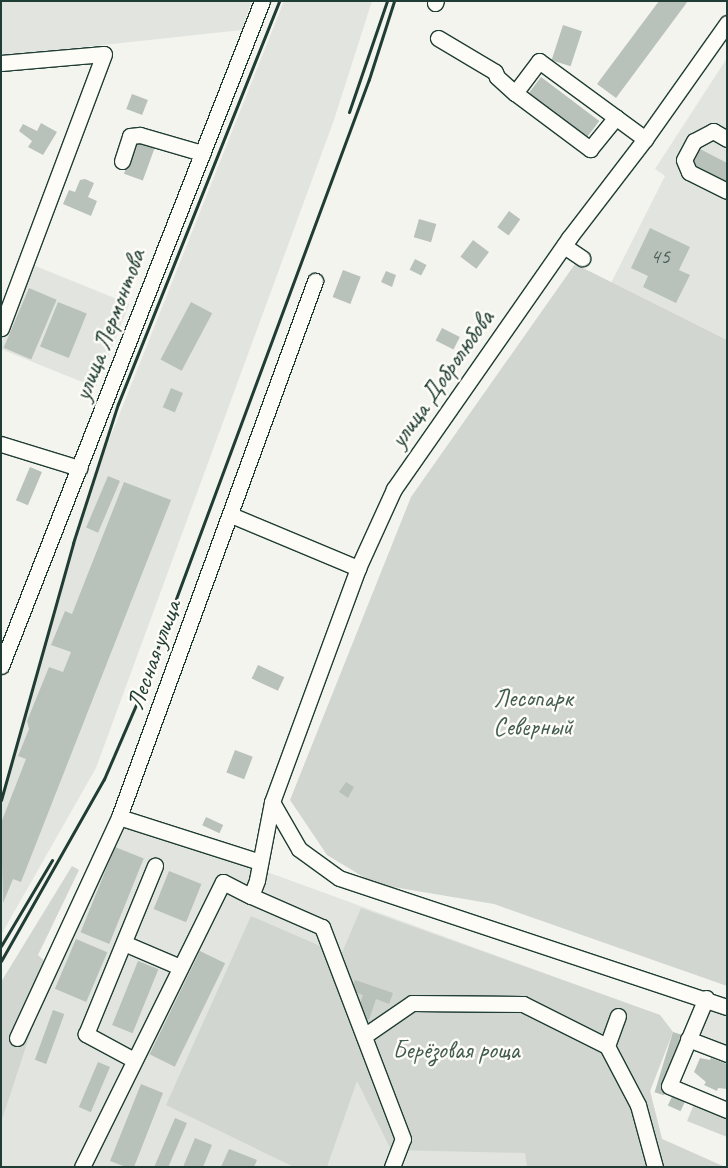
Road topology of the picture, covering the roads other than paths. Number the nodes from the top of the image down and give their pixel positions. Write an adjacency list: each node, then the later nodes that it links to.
1 (262, 1): 9 (street, улица Лермонтова)
2 (727, 23): 7 (street, улица Добролюбова)
3 (438, 38): 5 (street)
4 (1, 63): 15 (street)
5 (515, 93): 6 (street); 6 (street)
6 (616, 117): 7 (street)
7 (645, 139): 12 (street, улица Добролюбова)
8 (727, 139): 11 (street)
9 (202, 153): 10 (street); 17 (street, улица Лермонтова)
10 (122, 161)
11 (727, 191)
12 (564, 246): 13 (street); 19 (street, улица Добролюбова)
13 (582, 258)
14 (315, 281): 18 (street, Лесная улица)
15 (1, 328)
16 (1, 444): 17 (street)
17 (80, 468): 20 (street, улица Лермонтова)
18 (231, 516): 19 (street); 22 (street, Лесная улица)
19 (358, 568): 21 (street, улица Добролюбова)
20 (1, 666)
21 (272, 802): 23 (street, улица Добролюбова); 28 (street)
22 (119, 817): 23 (street); 32 (street, Лесная улица)
23 (260, 862): 25 (street, улица Добролюбова)
24 (155, 866): 26 (street)
25 (251, 896): 27 (street); 31 (street)
26 (124, 943): 27 (street); 36 (street)
27 (180, 967): 36 (street)
28 (706, 998): 29 (street); 33 (street)
29 (727, 1007)
30 (618, 1016): 34 (street)
31 (364, 1036): 34 (street); 39 (street)
32 (17, 1038)
33 (688, 1039): 35 (street); 37 (street)
34 (607, 1046): 40 (street)
35 (727, 1054)
36 (134, 1060): 38 (street)
37 (727, 1110)
38 (82, 1167)
39 (392, 1167)
40 (655, 1167)

